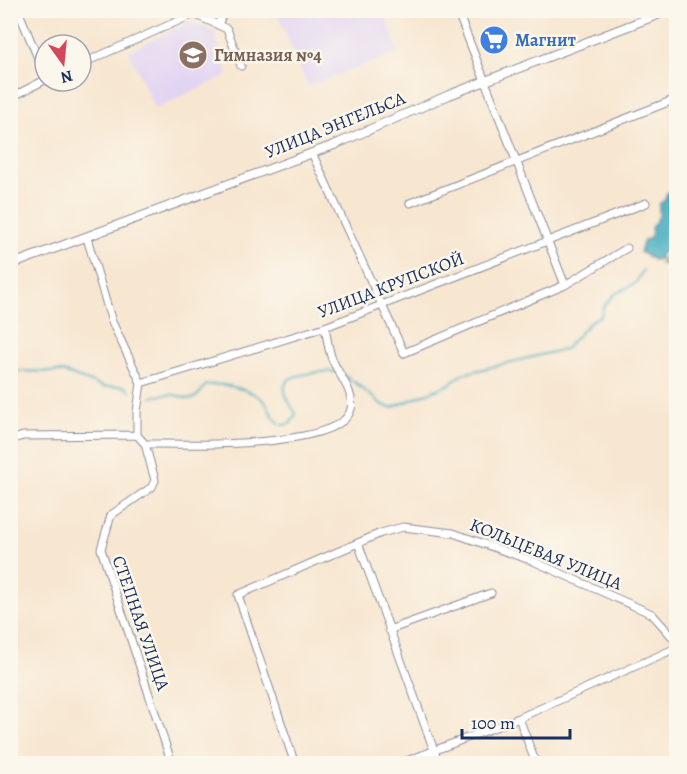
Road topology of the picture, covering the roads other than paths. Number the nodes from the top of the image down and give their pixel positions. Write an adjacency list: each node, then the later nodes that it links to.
1 (18, 10): 7 (street)
2 (224, 10): 6 (street)
3 (457, 10): 10 (street)
4 (670, 10): 10 (street, УЛИЦА ЭНГЕЛЬСА)
5 (202, 14): 6 (street); 8 (street)
6 (218, 25): 9 (street)
7 (33, 46)
8 (93, 59)
9 (241, 66)
10 (485, 82): 14 (street, УЛИЦА ЭНГЕЛЬСА); 15 (street)
11 (33, 86): 12 (street)
12 (10, 98)
13 (676, 99): 15 (street)
14 (312, 153): 18 (street, УЛИЦА ЭНГЕЛЬСА); 23 (street)
15 (515, 163): 16 (street); 19 (street)
16 (410, 203)
17 (646, 203): 19 (street, УЛИЦА КРУПСКОЙ)
18 (87, 238): 21 (street, УЛИЦА ЭНГЕЛЬСА); 25 (street)
19 (548, 242): 22 (street); 23 (street, УЛИЦА КРУПСКОЙ)
20 (627, 248): 22 (street)
21 (10, 265)
22 (565, 285): 23 (street)
23 (381, 305): 24 (street, УЛИЦА КРУПСКОЙ)
24 (325, 327): 25 (street, УЛИЦА КРУПСКОЙ); 28 (street)
25 (141, 383): 26 (street)
26 (137, 435): 27 (street); 28 (street, СТЕПНАЯ УЛИЦА)
27 (10, 440)
28 (145, 444): 38 (street, СТЕПНАЯ УЛИЦА)
29 (676, 520): 31 (street)
30 (358, 543): 34 (street); 35 (street, КОЛЬЦЕВАЯ УЛИЦА); 39 (street, КОЛЬЦЕВАЯ УЛИЦА)
31 (676, 552)
32 (490, 593): 34 (street)
33 (676, 628): 35 (street)
34 (389, 630): 37 (street)
35 (676, 643): 36 (street)
36 (519, 718): 37 (street); 42 (street)
37 (435, 751): 40 (street); 41 (street)
38 (172, 764)
39 (295, 764)
40 (399, 764)
41 (439, 764)
42 (536, 764)

